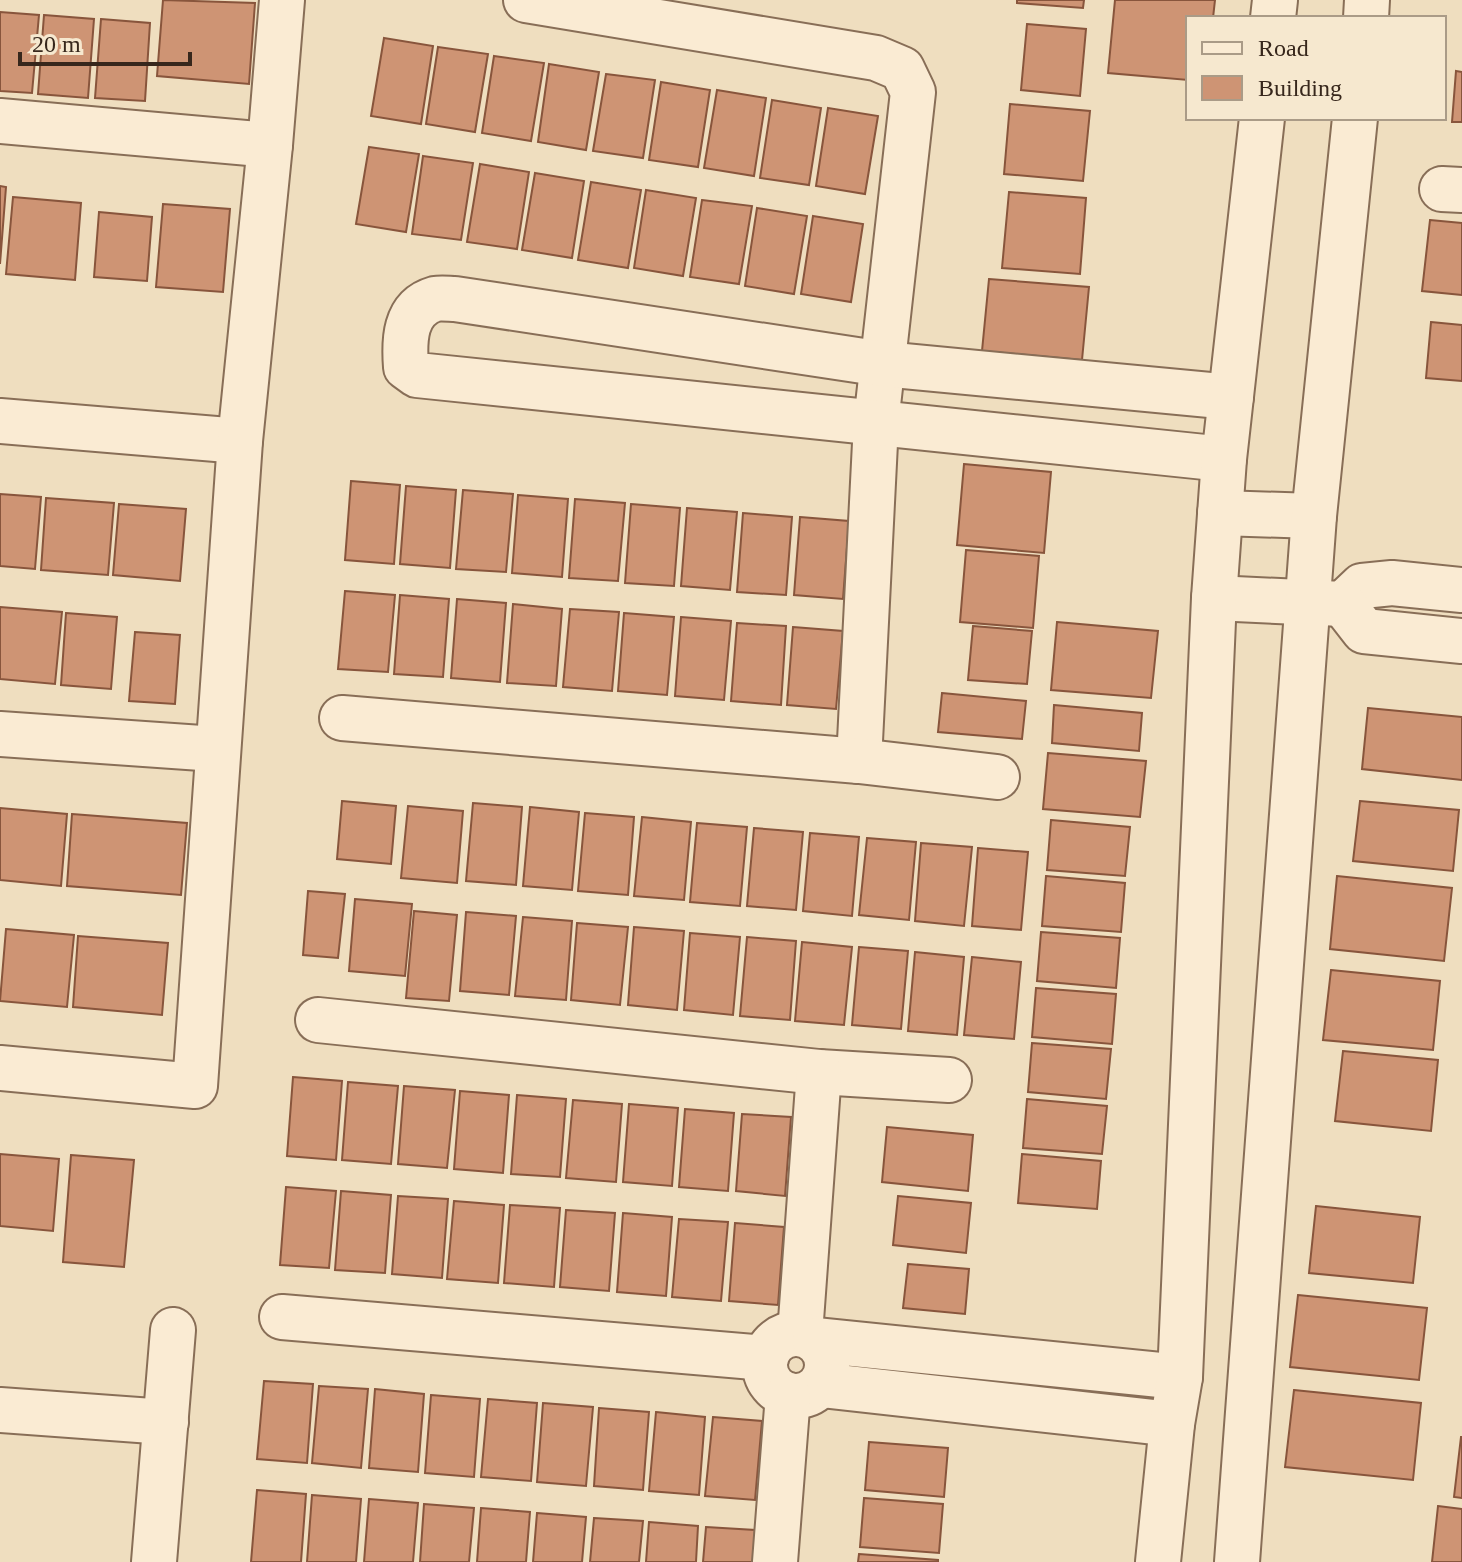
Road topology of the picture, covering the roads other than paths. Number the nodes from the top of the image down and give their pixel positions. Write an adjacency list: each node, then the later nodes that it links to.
1 (282, 0): 6 (street)
2 (526, 0): 7 (street)
3 (1262, 120): 8 (street)
4 (1355, 120): 14 (street)
5 (0, 121): 6 (street)
6 (270, 145): 11 (street)
7 (883, 364): 8 (street); 10 (street); 10 (street)
8 (1231, 397): 12 (street)
9 (0, 421): 11 (street)
10 (876, 423): 12 (street); 22 (street)
11 (240, 441): 21 (street)
12 (1224, 459): 13 (street)
13 (1220, 513): 14 (street); 16 (street)
14 (1314, 516): 17 (street)
15 (1462, 590): 17 (street)
16 (1214, 598): 17 (street); 31 (street)
17 (1326, 604): 18 (street); 39 (street)
18 (1462, 641)
19 (342, 718): 22 (street)
20 (0, 734): 21 (street)
21 (216, 749): 25 (street)
22 (859, 761): 23 (street)
23 (997, 777)
24 (318, 1020): 26 (street)
25 (0, 1068)
26 (819, 1072): 27 (street); 30 (street)
27 (949, 1080)
28 (282, 1317): 30 (street)
29 (173, 1330): 34 (street)
30 (794, 1344): 31 (street); 32 (street); 32 (street)
31 (1180, 1377): 35 (street)
32 (804, 1390): 35 (street); 38 (street)
33 (0, 1410): 34 (street)
34 (166, 1422): 37 (street)
35 (1172, 1424): 36 (street)
36 (1164, 1559)
37 (154, 1562)
38 (775, 1562)
39 (1237, 1562)

